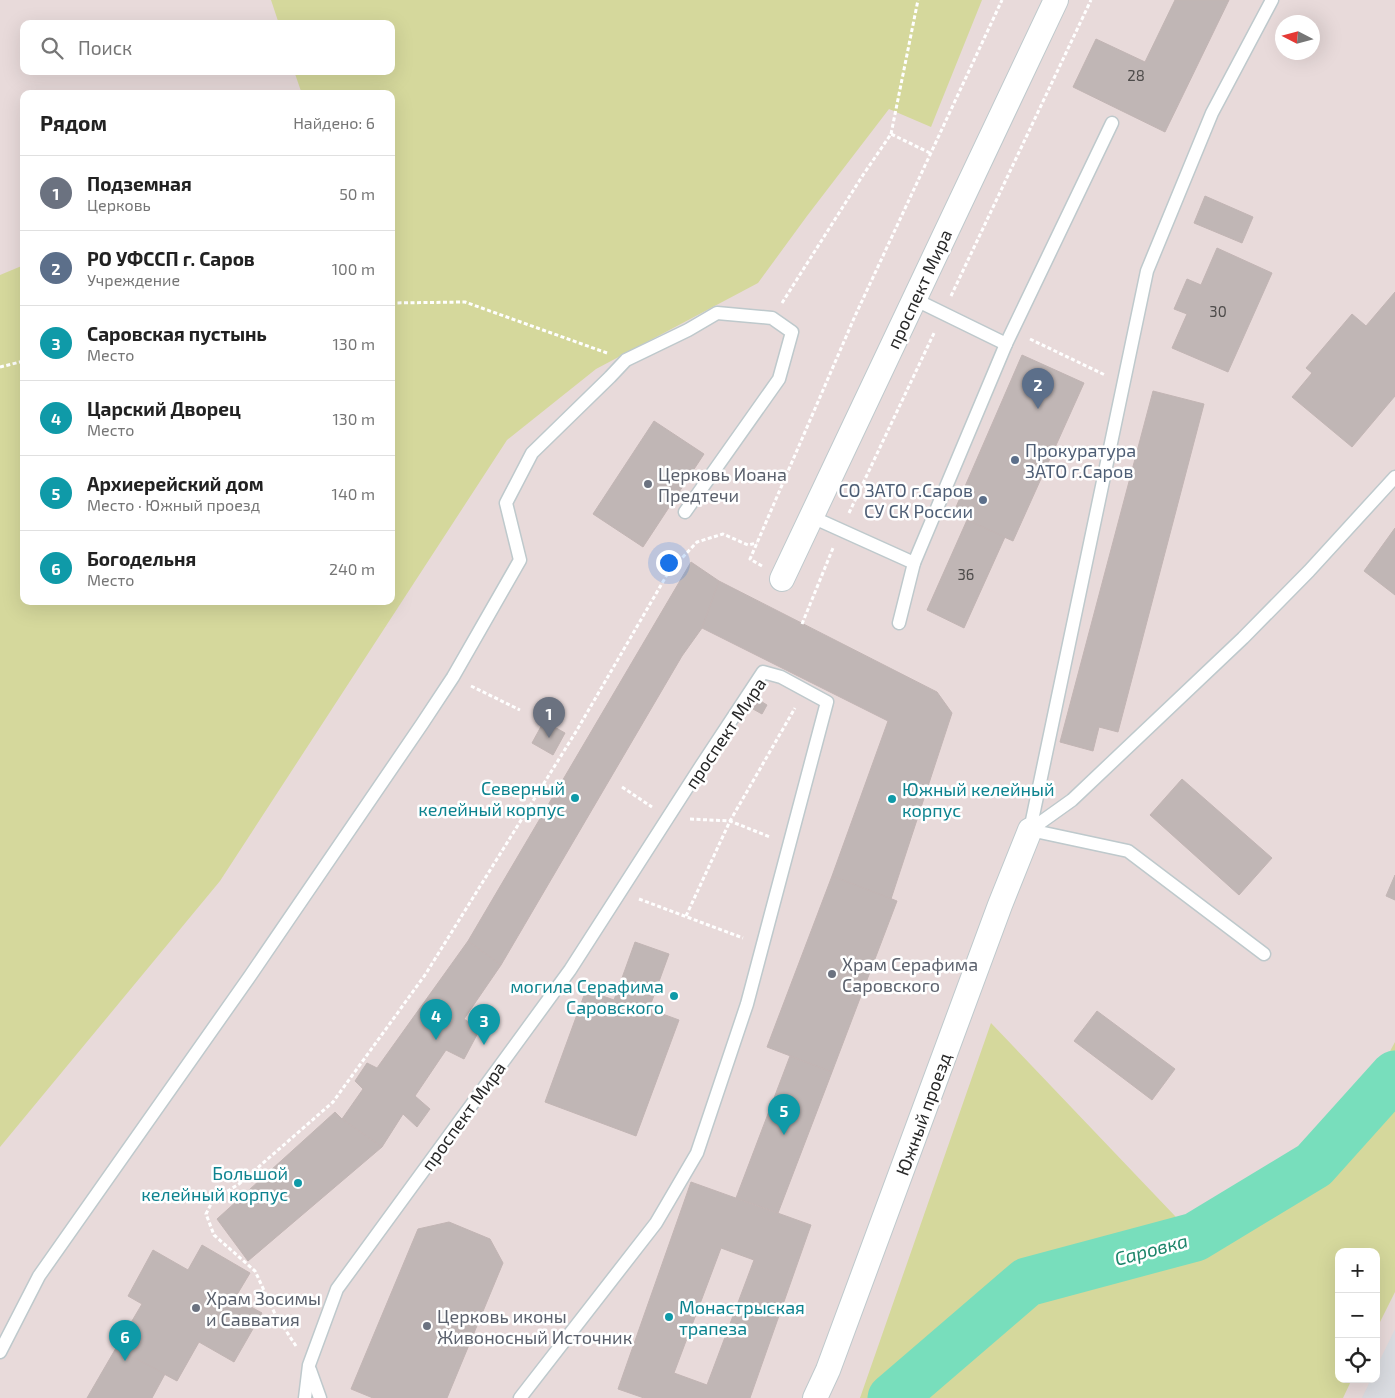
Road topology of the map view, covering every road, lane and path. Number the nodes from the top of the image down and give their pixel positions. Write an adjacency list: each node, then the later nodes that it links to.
1 (918, 0): 6 (path)
2 (1002, 0): 7 (path)
3 (1056, 0): 8 (street, проспект Мира)
4 (1272, 0): 16 (lane)
5 (1112, 123): 11 (lane)
6 (891, 134): 7 (path); 9 (path)
7 (930, 153): 20 (path)
8 (914, 299): 12 (lane); 19 (street, проспект Мира)
9 (783, 301)
10 (395, 304): 13 (path)
11 (1012, 330): 12 (lane); 16 (path)
12 (1006, 344): 22 (lane)
13 (626, 360): 18 (lane); 27 (lane)
14 (20, 362): 15 (path)
15 (0, 367)
16 (1124, 384): 33 (lane)
17 (1395, 477): 33 (lane)
18 (685, 512)
19 (812, 517): 22 (lane); 23 (street, проспект Мира)
20 (757, 544): 21 (path); 40 (path)
21 (750, 559)
22 (914, 563): 25 (lane)
23 (782, 579)
24 (814, 595): 26 (path)
25 (899, 623)
26 (802, 624)
27 (453, 677): 29 (path); 39 (lane)
28 (781, 677): 31 (lane, проспект Мира); 32 (path); 34 (lane, проспект Мира)
29 (520, 710)
30 (622, 787): 31 (path)
31 (668, 818): 32 (path); 35 (lane, проспект Мира)
32 (730, 821): 34 (path); 36 (path)
33 (1030, 830): 38 (lane); 44 (street, Южный проезд)
34 (790, 844): 37 (lane, проспект Мира)
35 (620, 892): 36 (path); 40 (lane, проспект Мира)
36 (686, 916): 37 (path)
37 (763, 946): 43 (lane, проспект Мира)
38 (1264, 954)
39 (0, 1352)
40 (308, 1365): 41 (lane, проспект Мира); 42 (lane)
41 (305, 1398)
42 (320, 1398)
43 (520, 1398)
44 (815, 1398)

